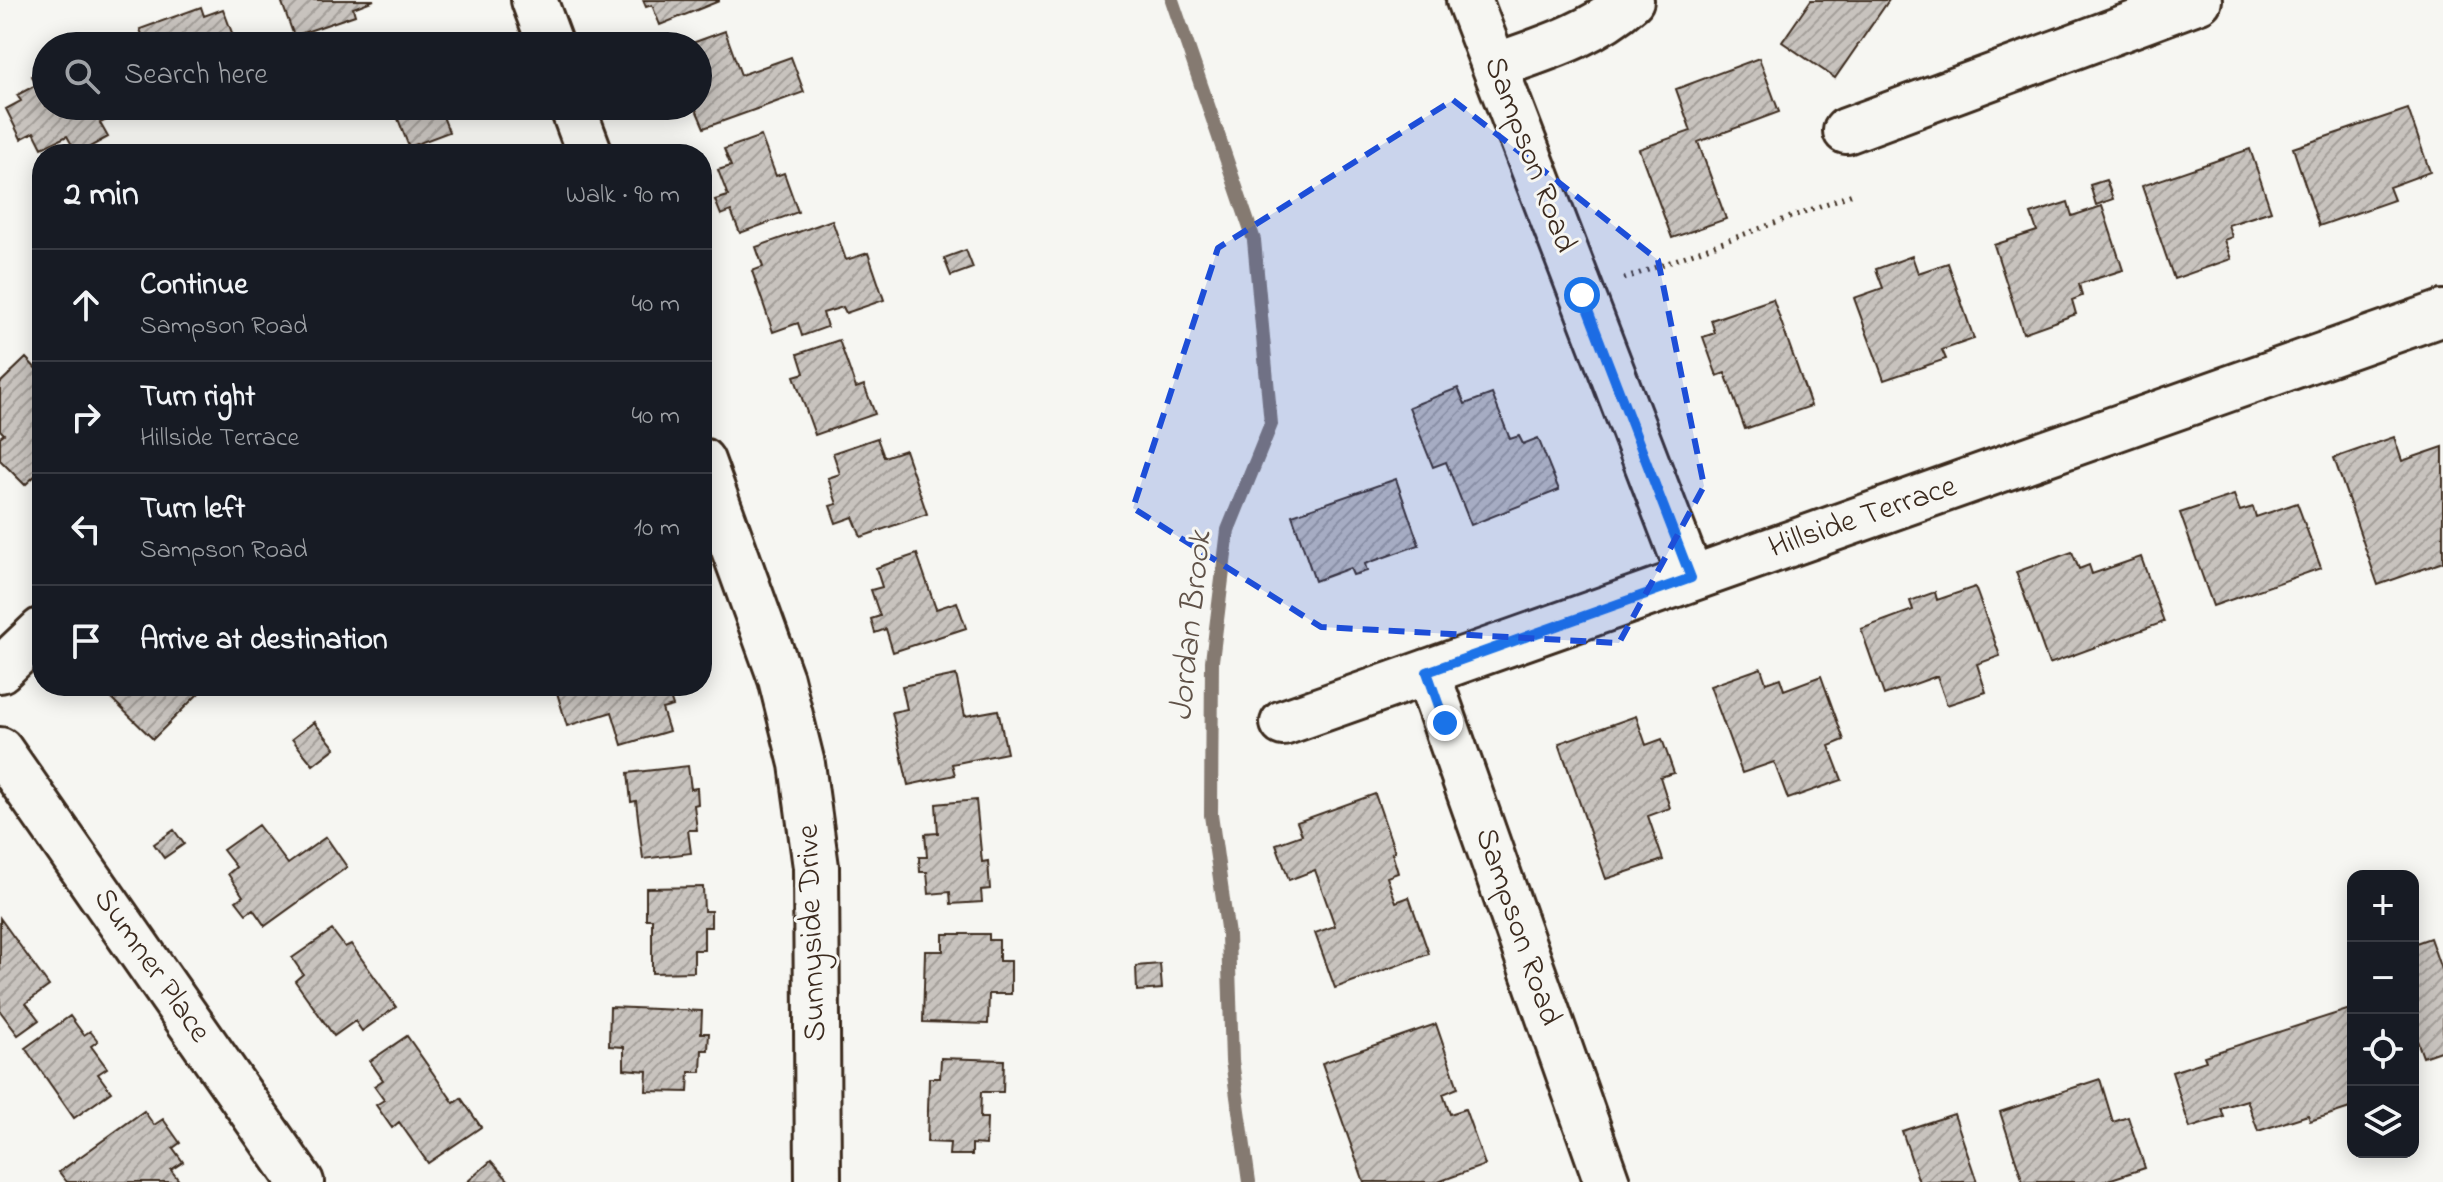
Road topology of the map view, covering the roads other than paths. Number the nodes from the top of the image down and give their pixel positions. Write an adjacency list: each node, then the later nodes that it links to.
1 (534, 0): 5 (street)
2 (1469, 0): 6 (street, Sampson Road)
3 (1631, 0): 6 (street)
4 (2199, 0): 8 (street)
5 (546, 32)
6 (1495, 66): 12 (street, Sampson Road)
7 (577, 120): 9 (street)
8 (1846, 131)
9 (586, 144)
10 (2443, 313): 12 (street, Hillside Terrace)
11 (712, 489): 19 (street, Sunnyside Drive)
12 (1691, 578): 15 (street, Hillside Terrace)
13 (32, 640): 14 (street)
14 (0, 670)
15 (1427, 672): 16 (street, Hillside Terrace); 20 (street, Sampson Road)
16 (1283, 723)
17 (0, 750): 18 (street, Sumner Place)
18 (301, 1182)
19 (818, 1182)
20 (1607, 1182)

